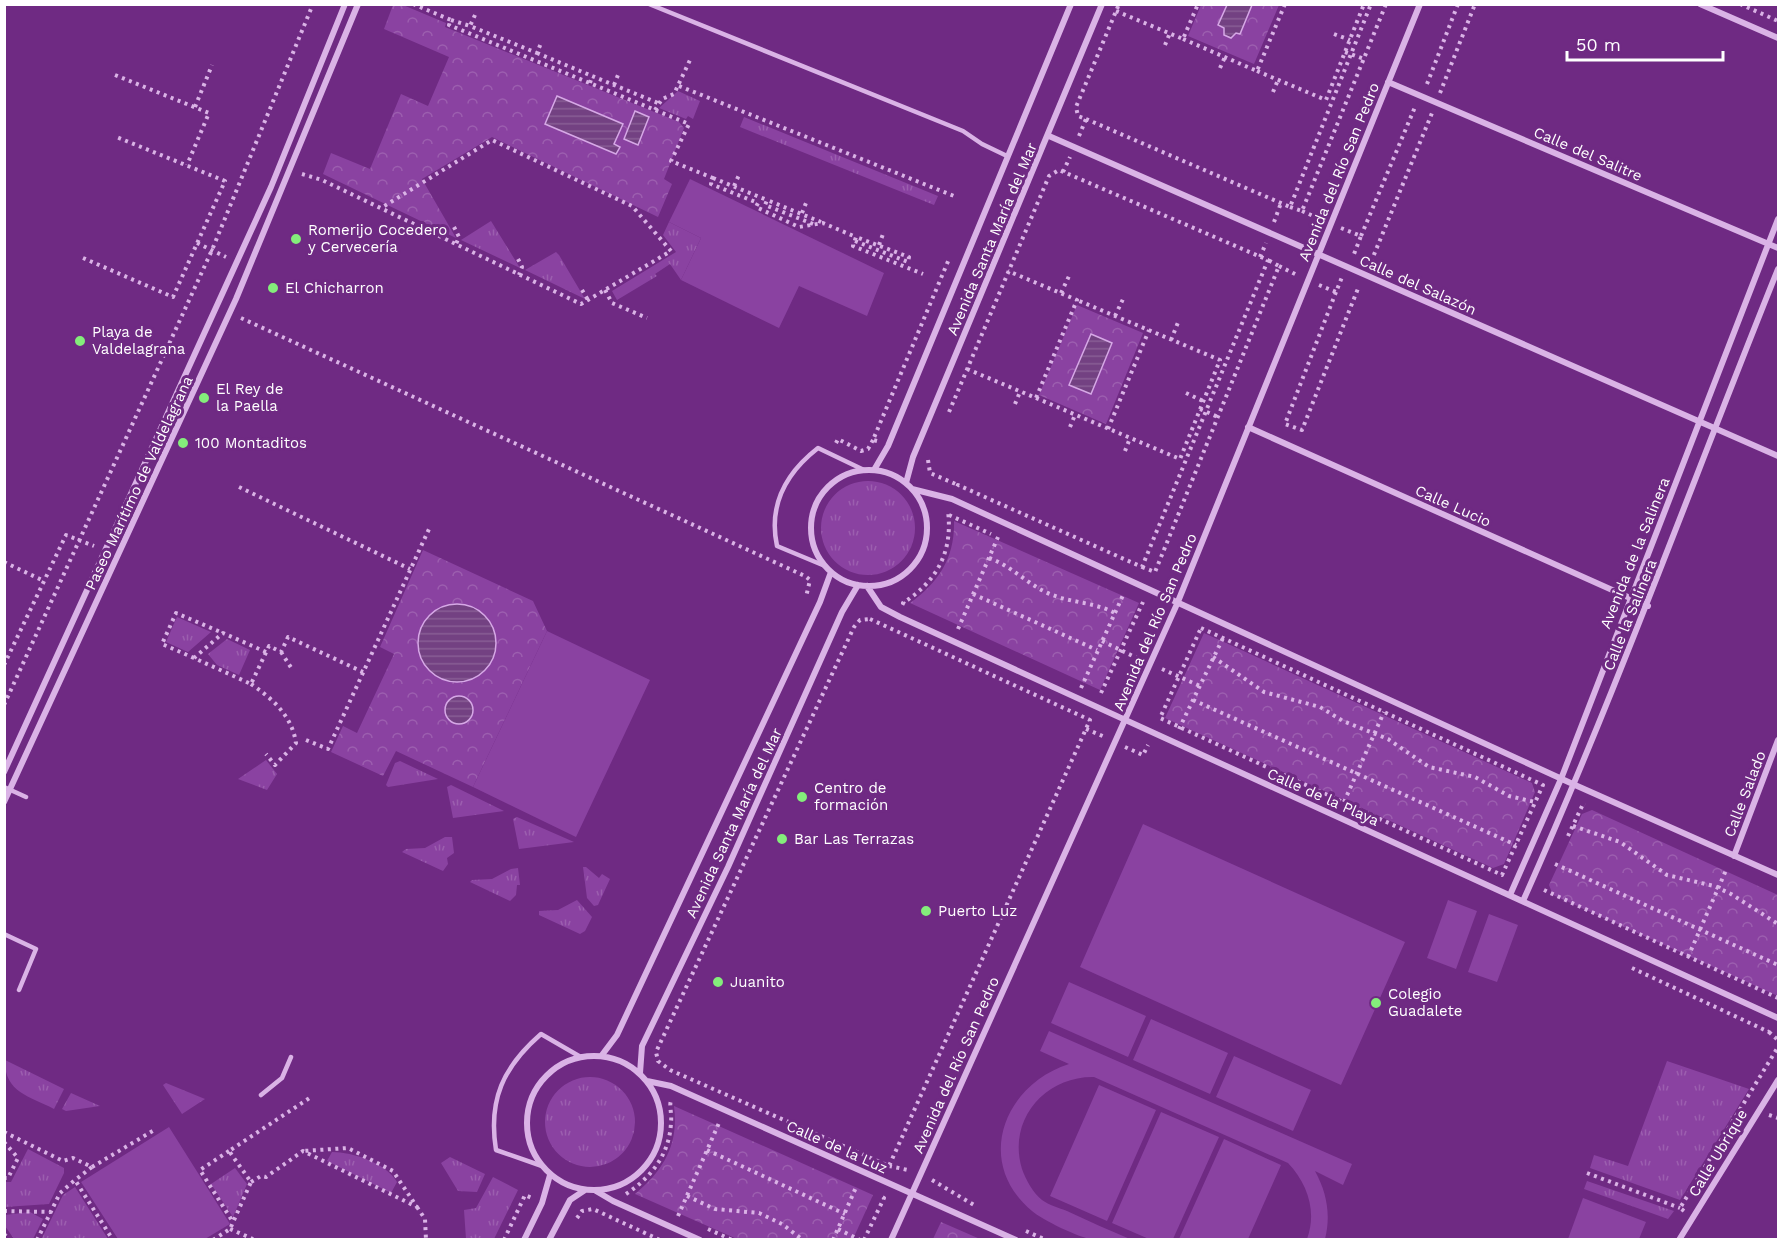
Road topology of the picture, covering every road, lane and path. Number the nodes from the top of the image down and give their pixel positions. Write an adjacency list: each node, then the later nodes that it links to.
1 (314, 4): 81 (path)
2 (345, 4): 191 (street, Paseo Marítimo de Valdelagrana)
3 (358, 4): 195 (street, Paseo Marítimo de Valdelagrana)
4 (413, 4): 21 (path)
5 (649, 4): 56 (lane)
6 (1071, 4): 56 (street, Avenida Santa María del Mar)
7 (1102, 4): 54 (street, Avenida Santa María del Mar)
8 (1119, 4): 19 (path)
9 (1198, 4): 27 (path)
10 (1285, 4): 39 (path)
11 (1364, 4): 28 (path)
12 (1371, 4): 33 (path)
13 (1386, 4): 35 (path)
14 (1420, 4): 44 (street, Avenida del Río San Pedro)
15 (1458, 4): 16 (path)
16 (1476, 4)
17 (1700, 4): 26 (street)
18 (1740, 4): 22 (path)
19 (1116, 10): 24 (path); 52 (path)
20 (475, 15): 23 (path)
21 (451, 20): 23 (path); 45 (path)
22 (1779, 21)
23 (470, 26): 32 (path)
24 (1170, 33): 27 (path); 30 (path)
25 (1334, 34): 28 (path)
26 (1779, 38)
27 (1183, 39): 34 (path)
28 (1350, 40): 31 (path)
29 (541, 43): 32 (path)
30 (1165, 45)
31 (1345, 52): 33 (path); 43 (path)
32 (537, 53): 42 (path)
33 (1351, 54): 35 (path); 66 (path)
34 (1225, 57): 38 (path); 39 (path)
35 (1364, 59): 66 (path)
36 (690, 60): 47 (path)
37 (212, 65): 50 (path)
38 (1220, 68)
39 (1257, 71): 43 (path)
40 (115, 75): 50 (path)
41 (618, 75): 46 (path)
42 (592, 76): 45 (path); 46 (path)
43 (1278, 80): 48 (path)
44 (1388, 81): 78 (street, Calle del Salitre); 82 (street, Avenida del Río San Pedro)
45 (590, 83): 51 (path)
46 (615, 85): 49 (path)
47 (679, 86): 49 (path); 63 (path)
48 (1273, 92)
49 (658, 103): 51 (path)
50 (195, 107): 57 (path)
51 (655, 110): 61 (path)
52 (1086, 119): 55 (path); 66 (path)
53 (114, 136): 57 (path)
54 (1049, 136): 55 (street, Calle del Salazón); 131 (street, Avenida Santa María del Mar)
55 (1074, 147): 58 (path); 82 (street, Calle del Salazón)
56 (1007, 156): 130 (street, Avenida Santa María del Mar)
57 (187, 165): 76 (path)
58 (1063, 172): 86 (path); 89 (path)
59 (298, 173): 67 (path)
60 (739, 175): 62 (path)
61 (713, 178): 62 (path); 71 (path)
62 (734, 186): 64 (path)
63 (954, 196)
64 (767, 200): 68 (path); 71 (path)
65 (806, 203): 68 (path)
66 (1290, 207)
67 (381, 208): 77 (path); 95 (path)
68 (802, 213): 70 (path)
69 (1779, 219): 78 (street, Avenida de la Salinera)
70 (823, 223): 71 (path); 75 (path)
71 (814, 224)
72 (454, 227): 77 (path)
73 (883, 234): 79 (path)
74 (1361, 236): 87 (path)
75 (855, 239): 79 (path); 79 (path); 91 (path)
76 (197, 243): 81 (path); 84 (path)
77 (456, 244): 90 (path)
78 (1769, 244): 80 (street, Calle del Salitre); 118 (street, Avenida de la Salinera)
79 (879, 245)
80 (1779, 248)
81 (212, 250): 83 (path); 139 (path)
82 (1319, 254): 118 (street, Calle del Salazón); 120 (street, Avenida del Río San Pedro)
83 (222, 255)
84 (83, 258)
85 (518, 259): 90 (path)
86 (1268, 260): 114 (path); 116 (path)
87 (1371, 262)
88 (1779, 268): 121 (street, Calle la Salinera)
89 (1008, 271): 97 (path); 107 (path)
90 (519, 274): 99 (path)
91 (923, 274)
92 (1070, 274): 97 (path)
93 (1361, 282): 96 (path)
94 (582, 290): 99 (path)
95 (605, 290): 99 (path); 103 (path)
96 (1336, 292)
97 (1061, 293): 100 (path)
98 (1124, 297): 101 (path)
99 (588, 300)
100 (1077, 300): 101 (path); 110 (path)
101 (1116, 316): 105 (path)
102 (240, 318): 145 (path)
103 (647, 318)
104 (1179, 320): 106 (path)
105 (1149, 330): 106 (path); 122 (path)
106 (1171, 340): 111 (path)
107 (967, 369): 108 (path); 117 (path)
108 (1020, 392): 110 (path); 112 (path)
109 (1185, 393): 111 (path)
110 (1036, 398): 115 (path)
111 (1203, 401): 113 (path)
112 (1015, 404)
113 (1200, 409): 114 (path); 123 (path)
114 (1206, 411): 116 (path); 147 (path)
115 (1075, 415): 119 (path); 122 (path)
116 (1218, 417): 147 (path)
117 (945, 421)
118 (1700, 421): 121 (street, Calle del Salazón); 156 (street, Avenida de la Salinera)
119 (1070, 428)
120 (1248, 428): 156 (street, Calle Lucio); 157 (street, Avenida del Río San Pedro)
121 (1714, 428): 128 (street, Calle del Salazón); 159 (street, Calle la Salinera)
122 (1108, 429): 123 (path)
123 (1130, 438): 125 (path)
124 (873, 440): 127 (path)
125 (1125, 451)
126 (932, 452): 132 (path)
127 (829, 453): 129 (lane); 142 (lane)
128 (1779, 456)
129 (864, 470): 130 (street); 146 (street)
130 (874, 470): 131 (street)
131 (906, 483): 134 (street)
132 (958, 485): 135 (path); 147 (path)
133 (239, 487): 148 (path)
134 (912, 489): 135 (street); 152 (street)
135 (952, 499): 136 (path); 157 (street)
136 (949, 515): 138 (path); 161 (path)
137 (429, 529): 148 (path)
138 (998, 537): 140 (path); 143 (path)
139 (80, 541): 141 (path); 150 (path); 181 (path)
140 (1008, 542)
141 (91, 545)
142 (786, 550): 145 (path); 146 (lane)
143 (989, 558): 155 (path); 160 (path)
144 (4, 562): 150 (path)
145 (782, 566): 158 (path)
146 (825, 566): 149 (street)
147 (1142, 567)
148 (410, 569): 175 (path)
149 (831, 572): 151 (street); 226 (street, Avenida Santa María del Mar)
150 (44, 581): 173 (path)
151 (858, 585): 152 (street); 224 (street, Avenida Santa María del Mar)
152 (867, 586): 161 (street, Calle de la Playa)
153 (1113, 588): 154 (path)
154 (1124, 593): 160 (path); 178 (path)
155 (973, 594): 163 (path); 168 (path)
156 (1629, 598): 159 (street, Calle Lucio); 193 (street, Avenida de la Salinera)
157 (1177, 604): 184 (street, Avenida del Río San Pedro); 193 (street)
158 (801, 606)
159 (1648, 606): 194 (street, Calle la Salinera)
160 (1115, 613): 168 (path)
161 (900, 617): 164 (path); 179 (street, Calle de la Playa)
162 (948, 624): 163 (path)
163 (958, 628): 166 (path)
164 (895, 630): 182 (path); 225 (path)
165 (223, 633): 169 (path); 172 (path); 172 (path)
166 (968, 633)
167 (1223, 638): 171 (path); 183 (path); 185 (path)
168 (1097, 650): 178 (path)
169 (266, 652): 170 (path); 177 (path)
170 (281, 652): 174 (path); 175 (path)
171 (1213, 657): 180 (path); 186 (path)
172 (194, 658): 177 (path)
173 (4, 665)
174 (292, 669)
175 (363, 672): 187 (path)
176 (1072, 680): 178 (path)
177 (251, 684): 190 (path)
178 (1082, 685): 179 (path)
179 (1076, 698): 182 (path); 184 (street, Calle de la Playa)
180 (1193, 700): 185 (path); 192 (path)
181 (4, 705)
182 (1070, 711): 245 (path)
183 (1384, 712): 186 (path); 199 (path)
184 (1125, 721): 189 (street, Calle de la Playa); 247 (street, Avenida del Río San Pedro)
185 (1180, 727): 189 (path); 198 (path)
186 (1374, 735): 192 (path); 199 (path)
187 (306, 740)
188 (1779, 740): 205 (street, Calle Salado)
189 (1174, 742): 212 (street, Calle de la Playa)
190 (266, 754)
191 (4, 772)
192 (1357, 773): 198 (path); 202 (path)
193 (1561, 778): 194 (street); 212 (street, Avenida de la Salinera)
194 (1575, 785): 205 (street); 213 (street, Calle la Salinera)
195 (7, 788): 196 (lane); 197 (street, Paseo Marítimo de Valdelagrana)
196 (26, 797)
197 (4, 802)
198 (1344, 802): 202 (path)
199 (1535, 802): 202 (path)
200 (1583, 804): 201 (path)
201 (1573, 826): 203 (path); 211 (path)
202 (1516, 845)
203 (1564, 845)
204 (1559, 855): 206 (path)
205 (1734, 856): 209 (street)
206 (1555, 864): 208 (path); 215 (path)
207 (1727, 868): 211 (path)
208 (1551, 874)
209 (1779, 875)
210 (1546, 884): 217 (path)
211 (1718, 888): 214 (path); 215 (path)
212 (1510, 895): 213 (street, Calle de la Playa)
213 (1523, 901): 221 (street, Calle de la Playa)
214 (1779, 924)
215 (1700, 930): 217 (path); 218 (path)
216 (4, 934): 219 (lane)
217 (1688, 957): 220 (path)
218 (1779, 965)
219 (19, 990)
220 (1779, 998)
221 (1779, 1018)
222 (1769, 1032): 223 (path)
223 (1779, 1040)
224 (642, 1046): 225 (path); 229 (street, Avenida Santa María del Mar)
225 (656, 1052): 245 (path)
226 (602, 1055): 227 (street); 229 (street)
227 (579, 1056): 244 (street); 244 (lane)
228 (291, 1057): 232 (lane)
229 (640, 1073): 231 (street)
230 (1779, 1080): 291 (street, Calle Ubrique)
231 (647, 1081): 256 (street); 260 (street, Calle de la Luz)
232 (261, 1095)
233 (311, 1097): 242 (path)
234 (679, 1105): 258 (path)
235 (709, 1119): 236 (path)
236 (719, 1123): 237 (path); 241 (path)
237 (730, 1128)
238 (156, 1129): 246 (path)
239 (4, 1132): 246 (path)
240 (4, 1142): 250 (path)
241 (707, 1150): 261 (path); 267 (path)
242 (230, 1151): 253 (path); 270 (path)
243 (303, 1151): 253 (path); 262 (path); 262 (path)
244 (542, 1166): 249 (street)
245 (889, 1166): 247 (path)
246 (92, 1167): 251 (path)
247 (921, 1173): 260 (street, Avenida del Río San Pedro); 263 (path)
248 (1587, 1173): 264 (path)
249 (550, 1175): 255 (street); 281 (street)
250 (4, 1178)
251 (75, 1180): 266 (path); 277 (path)
252 (847, 1181): 254 (path)
253 (251, 1182): 270 (path)
254 (857, 1185): 257 (path); 267 (path)
255 (585, 1190): 256 (street); 282 (street)
256 (596, 1190): 284 (street)
257 (866, 1190)
258 (628, 1193)
259 (875, 1194): 287 (path)
260 (912, 1194): 288 (street, Avenida del Río San Pedro); 289 (street, Calle de la Luz)
261 (687, 1196): 268 (path); 285 (path)
262 (417, 1207): 280 (path)
263 (979, 1207)
264 (1680, 1208)
265 (4, 1211): 266 (path)
266 (51, 1212): 276 (path)
267 (844, 1214): 273 (path)
268 (678, 1216)
269 (576, 1220): 283 (path)
270 (233, 1222): 272 (path)
271 (1018, 1227): 290 (path)
272 (230, 1229): 278 (path); 279 (path)
273 (838, 1229): 286 (path); 287 (path)
274 (4, 1234): 275 (path)
275 (10, 1239)
276 (37, 1239)
277 (113, 1239)
278 (213, 1239)
279 (253, 1239)
280 (426, 1239)
281 (524, 1239)
282 (549, 1239)
283 (660, 1239)
284 (700, 1239)
285 (803, 1239)
286 (833, 1239)
287 (862, 1239)
288 (891, 1239)
289 (1016, 1239)
290 (1046, 1239)
291 (1679, 1239)

